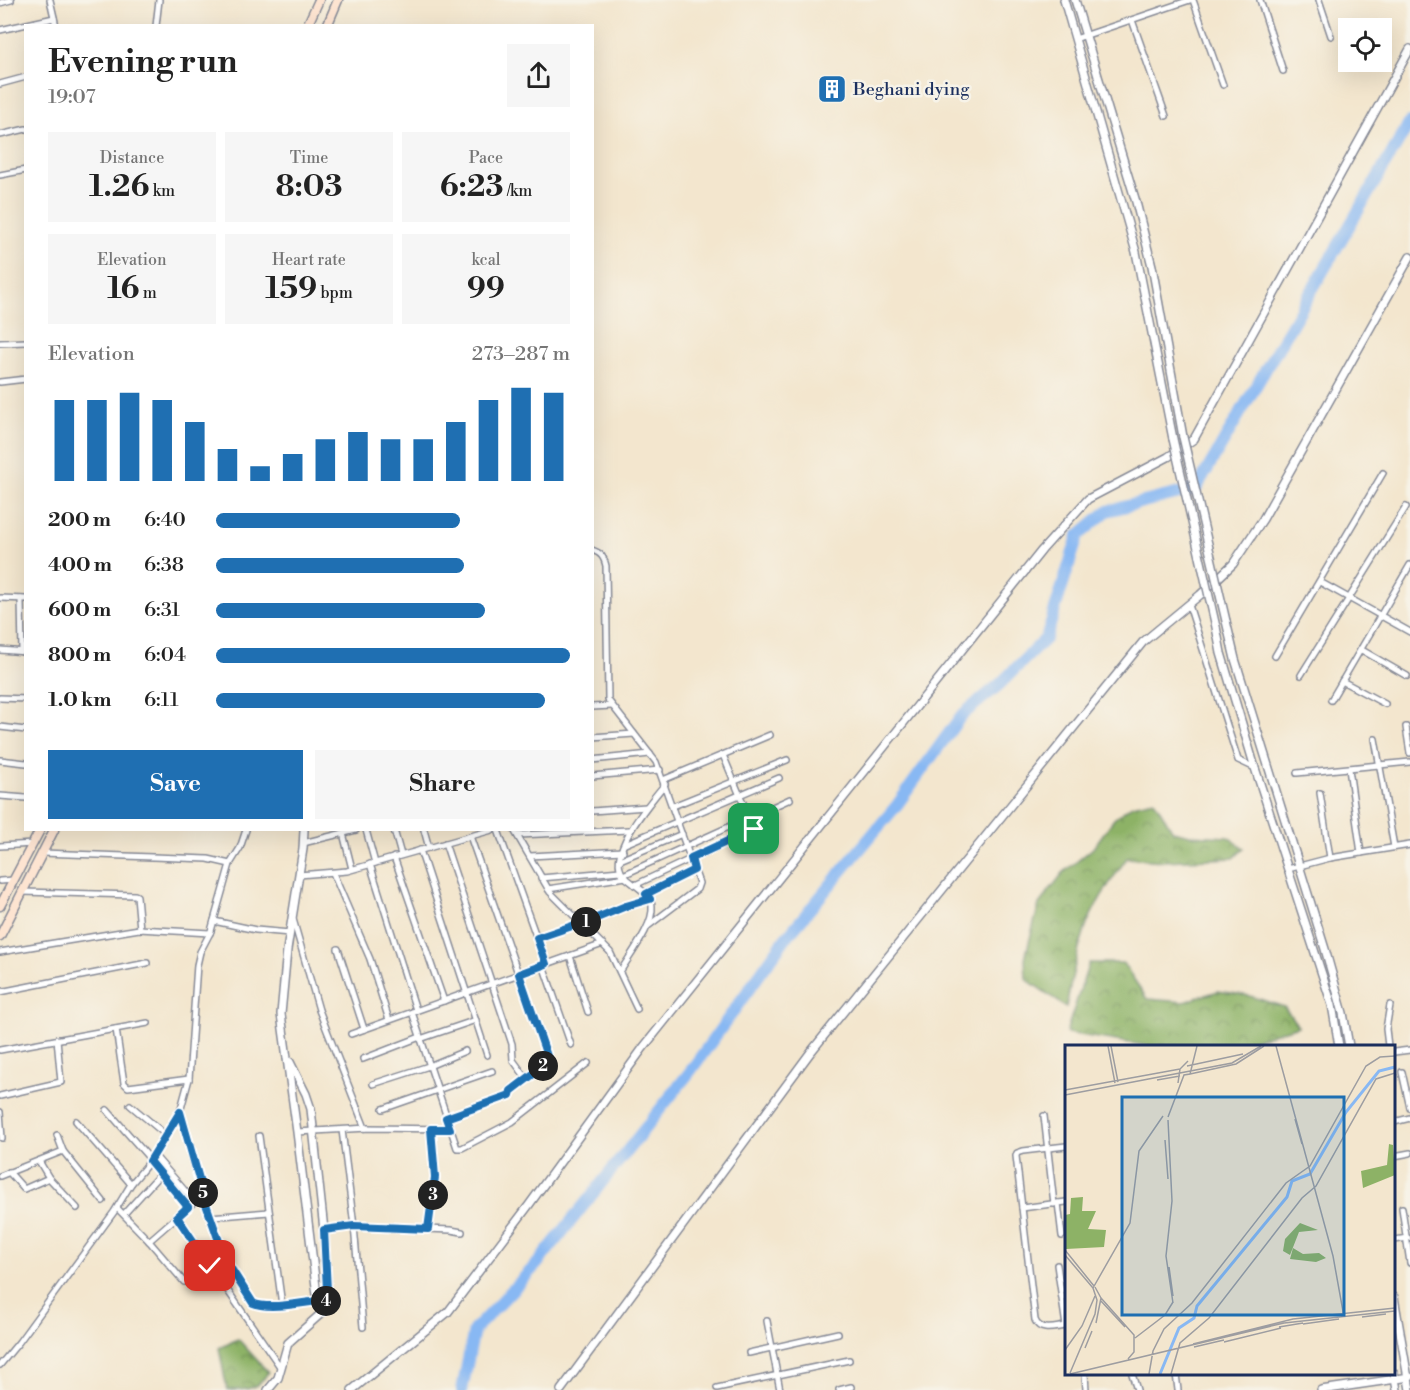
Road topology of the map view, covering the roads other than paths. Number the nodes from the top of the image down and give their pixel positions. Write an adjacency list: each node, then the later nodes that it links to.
1 (11, 0): 11 (street)
2 (50, 0): 12 (street)
3 (159, 0): 16 (street)
4 (319, 0): 17 (main road)
5 (338, 0): 18 (main road)
6 (1064, 0): 23 (street)
7 (1075, 0): 21 (street)
8 (1191, 0): 13 (street); 28 (street)
9 (1260, 0): 25 (street)
10 (1319, 0): 22 (street)
11 (0, 3)
12 (54, 18): 14 (street); 15 (street)
13 (1132, 20): 21 (street); 29 (street)
14 (27, 24)
15 (56, 24)
16 (156, 24)
17 (308, 24)
18 (328, 24)
19 (24, 25): 20 (street)
20 (0, 30)
21 (1085, 36): 23 (street); 136 (street, bridge)
22 (1331, 36)
23 (1075, 39): 81 (street, bridge)
24 (1410, 49): 283 (street)
25 (1283, 71)
26 (24, 78): 27 (street)
27 (0, 84)
28 (1223, 85)
29 (1166, 116)
30 (24, 129): 31 (street)
31 (0, 135)
32 (24, 170): 33 (street)
33 (0, 176)
34 (1410, 257): 47 (street)
35 (24, 342): 36 (street)
36 (0, 343)
37 (24, 379): 38 (street)
38 (0, 382)
39 (1383, 473): 43 (street)
40 (1406, 507): 45 (street)
41 (594, 551): 61 (street)
42 (1410, 565): 48 (street)
43 (1320, 582): 45 (street); 53 (street)
44 (0, 598): 46 (street)
45 (1349, 598): 48 (street); 54 (street)
46 (23, 599): 52 (street)
47 (1189, 605): 81 (street); 284 (street)
48 (1380, 616): 49 (street); 50 (street)
49 (1410, 632)
50 (1360, 649): 55 (street); 56 (street)
51 (0, 651): 52 (street)
52 (24, 652)
53 (1275, 656)
54 (1301, 675)
55 (1407, 676)
56 (1342, 681): 59 (street); 60 (street)
57 (0, 698): 58 (street)
58 (24, 699)
59 (1331, 700)
60 (1384, 704)
61 (612, 706): 62 (street); 66 (street)
62 (594, 707)
63 (0, 727): 65 (street)
64 (1406, 727): 70 (street)
65 (24, 730)
66 (634, 734): 68 (street); 71 (street)
67 (770, 735): 72 (street)
68 (594, 737)
69 (1375, 739): 78 (street)
70 (1410, 753)
71 (650, 754): 74 (street); 80 (street)
72 (723, 755): 85 (street); 86 (street)
73 (0, 760): 77 (street)
74 (594, 760)
75 (787, 760): 85 (street)
76 (1410, 762): 78 (street)
77 (24, 763)
78 (1379, 766): 79 (street); 123 (street)
79 (1348, 769): 82 (street); 127 (street)
80 (660, 770): 83 (street); 86 (street)
81 (1256, 770): 138 (street)
82 (1297, 773)
83 (594, 776)
84 (779, 778): 88 (street)
85 (734, 781): 88 (street); 92 (street)
86 (664, 782): 92 (street); 93 (street)
87 (1320, 793): 132 (street)
88 (740, 795): 95 (street); 96 (street)
89 (0, 796): 90 (street)
90 (24, 798)
91 (790, 799): 95 (street)
92 (673, 806): 96 (street)
93 (646, 807): 94 (street); 98 (street)
94 (594, 811)
95 (749, 817): 97 (street); 118 (street)
96 (678, 820): 113 (street); 122 (street)
97 (754, 829): 119 (street); 131 (street)
98 (629, 830): 110 (street); 122 (street)
99 (40, 831): 117 (main road)
100 (53, 831): 126 (main road)
101 (246, 831): 135 (street)
102 (304, 831): 115 (street)
103 (352, 831): 112 (street)
104 (366, 831): 134 (street)
105 (394, 831): 128 (street)
106 (424, 831): 124 (street)
107 (488, 831): 114 (street)
108 (498, 831): 159 (street)
109 (572, 831): 111 (street)
110 (594, 831)
111 (516, 832): 129 (street)
112 (343, 833): 115 (street); 137 (street)
113 (682, 834): 118 (street); 133 (street)
114 (470, 836): 116 (street); 167 (street)
115 (303, 843): 142 (street)
116 (445, 843): 124 (street); 168 (street)
117 (33, 844): 121 (street); 144 (main road)
118 (686, 845): 131 (street); 141 (street)
119 (770, 845)
120 (1410, 845): 123 (street)
121 (0, 846)
122 (624, 847): 129 (street); 133 (street)
123 (1394, 847): 127 (street)
124 (429, 848): 125 (street)
125 (420, 850): 128 (street); 170 (street)
126 (42, 853): 135 (street); 148 (main road)
127 (1361, 853): 132 (street)
128 (401, 855): 130 (street)
129 (530, 856): 143 (street)
130 (394, 857): 134 (street); 171 (street)
131 (691, 858): 139 (street); 146 (street)
132 (1330, 858): 136 (street)
133 (620, 860): 141 (street)
134 (373, 863): 137 (street); 174 (street)
135 (230, 864): 152 (street)
136 (1299, 866): 138 (street); 185 (street)
137 (352, 869): 140 (street)
138 (1288, 869): 184 (street)
139 (694, 870): 149 (street); 154 (street)
140 (333, 873): 142 (street); 176 (street)
141 (623, 874): 143 (street); 146 (street); 147 (street)
142 (299, 875): 151 (street)
143 (541, 878): 147 (street)
144 (14, 880): 145 (street); 150 (main road)
145 (0, 881)
146 (635, 885): 149 (street)
147 (548, 889): 153 (street)
148 (22, 892): 155 (street); 158 (main road)
149 (648, 897): 153 (street); 154 (street)
150 (0, 906)
151 (292, 917): 157 (street); 215 (street)
152 (214, 921): 156 (street); 157 (street)
153 (582, 923): 159 (street); 160 (street)
154 (648, 926): 166 (street)
155 (140, 929): 156 (street); 162 (street)
156 (210, 933): 199 (street)
157 (290, 933): 192 (street)
158 (0, 936)
159 (537, 938): 165 (street)
160 (603, 944): 163 (street); 166 (street)
161 (338, 950): 180 (street)
162 (0, 952)
163 (570, 956): 165 (street); 175 (street)
164 (147, 963): 169 (street)
165 (545, 965): 167 (street); 187 (street)
166 (621, 972): 173 (street)
167 (519, 974): 168 (street); 200 (street)
168 (492, 983): 170 (street); 200 (street)
169 (0, 992)
170 (468, 992): 171 (street); 177 (street)
171 (444, 1001): 174 (street)
172 (1390, 1005): 186 (street)
173 (637, 1009)
174 (414, 1011): 176 (street); 182 (street)
175 (588, 1012)
176 (389, 1020): 180 (street)
177 (476, 1020): 182 (street); 193 (street)
178 (148, 1023): 179 (street)
179 (116, 1029): 183 (street); 199 (street)
180 (364, 1029): 181 (street)
181 (351, 1034)
182 (420, 1038): 194 (street); 196 (street)
183 (57, 1040): 188 (street); 203 (street)
184 (1339, 1045)
185 (1349, 1045)
186 (1388, 1045)
187 (571, 1046)
188 (0, 1050)
189 (1410, 1050): 191 (street)
190 (465, 1051): 196 (street)
191 (1395, 1052)
192 (286, 1054): 219 (street); 220 (street)
193 (487, 1055)
194 (363, 1059)
195 (588, 1063): 217 (street)
196 (429, 1066): 201 (street); 202 (street)
197 (492, 1071): 202 (street)
198 (1402, 1072): 205 (street)
199 (189, 1079): 209 (street)
200 (527, 1079): 211 (street)
201 (373, 1084)
202 (437, 1092): 206 (street); 211 (street)
203 (0, 1096)
204 (130, 1105): 221 (street)
205 (1410, 1108)
206 (383, 1109)
207 (107, 1110): 230 (street)
208 (0, 1112): 224 (street)
209 (180, 1112): 221 (street); 249 (street)
210 (1044, 1116): 226 (street)
211 (446, 1118): 217 (street)
212 (1410, 1118): 214 (street)
213 (76, 1121): 237 (street)
214 (1395, 1122)
215 (365, 1128): 216 (street); 218 (street)
216 (431, 1129): 217 (street); 251 (street)
217 (450, 1129)
218 (342, 1130): 219 (street); 250 (street)
219 (314, 1131): 220 (street); 252 (street)
220 (297, 1132): 260 (street)
221 (166, 1134): 230 (street)
222 (57, 1135): 227 (street)
223 (259, 1136): 246 (street)
224 (2, 1138)
225 (1065, 1146): 226 (street)
226 (1047, 1149): 240 (street); 244 (street)
227 (63, 1152): 231 (street); 238 (street)
228 (1410, 1153): 229 (street)
229 (1395, 1156)
230 (151, 1159): 232 (street); 234 (street); 237 (street)
231 (39, 1161): 233 (street); 236 (street)
232 (165, 1169): 234 (street); 241 (street)
233 (9, 1172): 235 (street); 236 (street)
234 (160, 1174): 241 (street); 247 (street)
235 (0, 1176)
236 (49, 1178): 242 (street)
237 (131, 1184): 243 (street)
238 (104, 1201)
239 (1065, 1202): 240 (street)
240 (1056, 1204): 244 (street); 254 (street)
241 (188, 1207): 248 (street)
242 (77, 1208)
243 (117, 1208): 247 (street); 272 (street)
244 (1022, 1208): 266 (street)
245 (1402, 1208): 255 (street)
246 (269, 1212): 249 (street); 262 (street)
247 (124, 1214): 256 (street)
248 (177, 1217): 256 (street); 259 (street)
249 (210, 1217): 262 (street)
250 (354, 1226): 251 (street); 252 (street); 267 (street)
251 (428, 1229): 253 (street)
252 (324, 1230): 263 (street)
253 (462, 1232)
254 (1062, 1236)
255 (1408, 1238): 257 (street)
256 (149, 1241): 259 (street)
257 (1410, 1263)
258 (1057, 1265): 264 (street)
259 (210, 1266): 273 (street)
260 (318, 1301): 262 (street); 263 (street)
261 (1395, 1302): 279 (street)
262 (282, 1305)
263 (324, 1311): 273 (street)
264 (1065, 1319)
265 (767, 1321): 269 (street)
266 (1065, 1326)
267 (363, 1327)
268 (838, 1333): 269 (street)
269 (771, 1348): 270 (street); 277 (street)
270 (750, 1353)
271 (849, 1360): 277 (street)
272 (0, 1365)
273 (281, 1368): 282 (street)
274 (1085, 1375): 287 (street)
275 (1132, 1375): 288 (street)
276 (1176, 1375): 289 (street)
277 (777, 1376): 281 (street); 285 (street)
278 (1394, 1376): 279 (street); 290 (street); 291 (street)
279 (1409, 1378): 292 (street)
280 (851, 1387): 286 (street)
281 (717, 1388)
282 (268, 1390)
283 (352, 1390)
284 (561, 1390)
285 (780, 1390)
286 (839, 1390)
287 (1086, 1390)
288 (1137, 1390)
289 (1178, 1390)
290 (1321, 1390)
291 (1397, 1390)
292 (1410, 1390)

